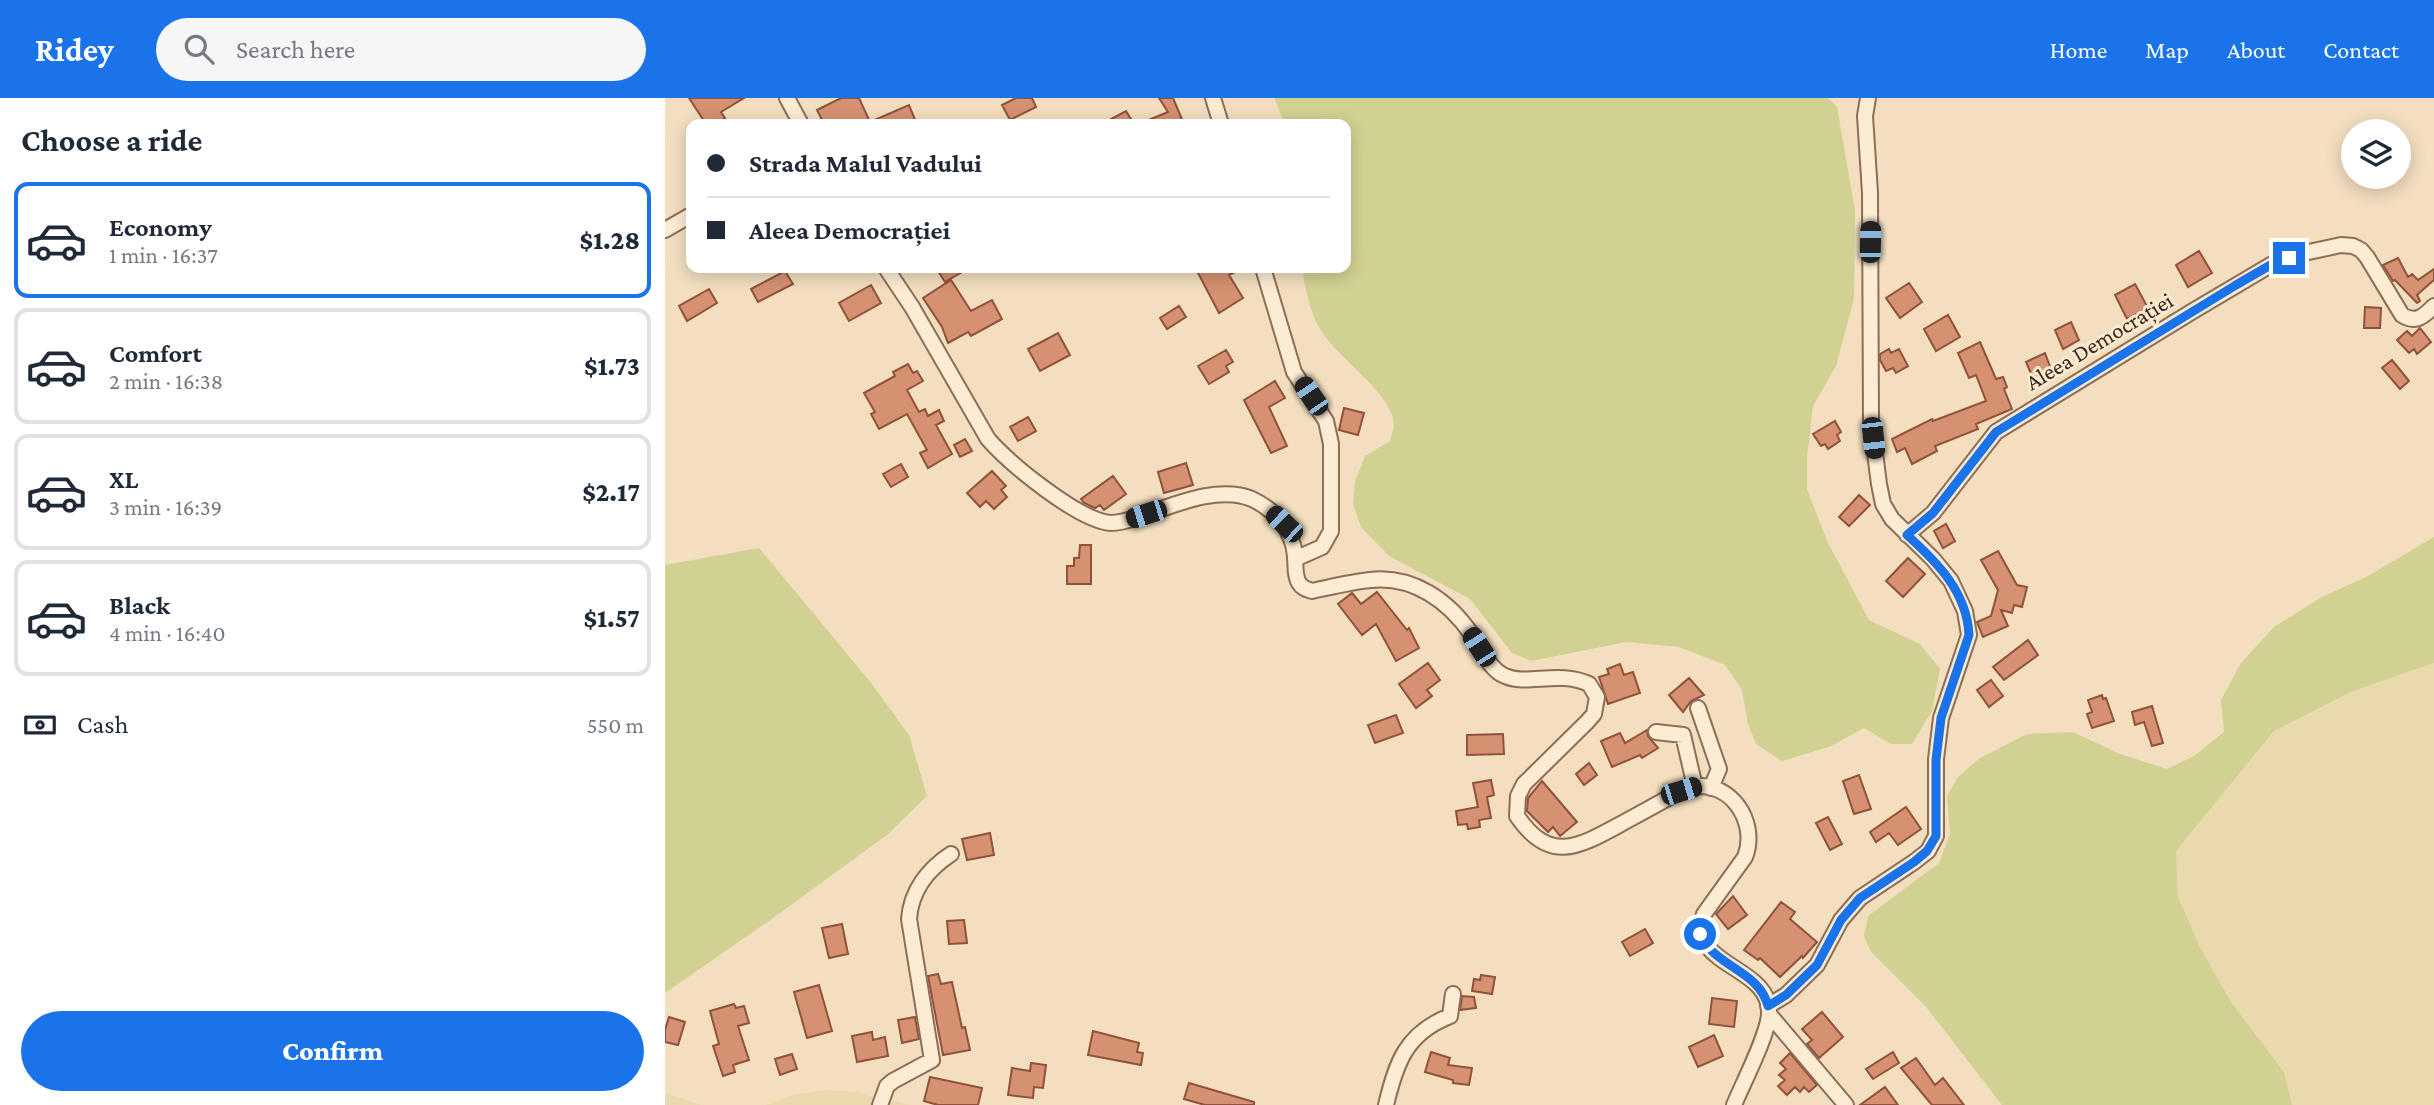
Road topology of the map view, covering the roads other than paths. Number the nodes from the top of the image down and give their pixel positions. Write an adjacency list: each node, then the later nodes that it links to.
1 (787, 98): 4 (street)
2 (1213, 98): 5 (street)
3 (1868, 98): 11 (street)
4 (798, 119)
5 (1219, 119)
6 (686, 218): 7 (street)
7 (665, 230)
8 (889, 273): 12 (street)
9 (1264, 273): 12 (street)
10 (2434, 306): 11 (street, Aleea Democrației)
11 (1907, 535): 19 (street)
12 (1295, 559): 15 (street)
13 (1698, 708): 16 (street)
14 (1656, 732): 15 (street)
15 (1695, 787): 16 (street)
16 (1711, 788): 19 (street)
17 (951, 854): 20 (street)
18 (1453, 994): 21 (street)
19 (1769, 1010): 22 (street); 23 (street)
20 (880, 1105)
21 (1386, 1105)
22 (1734, 1105)
23 (1846, 1105)

